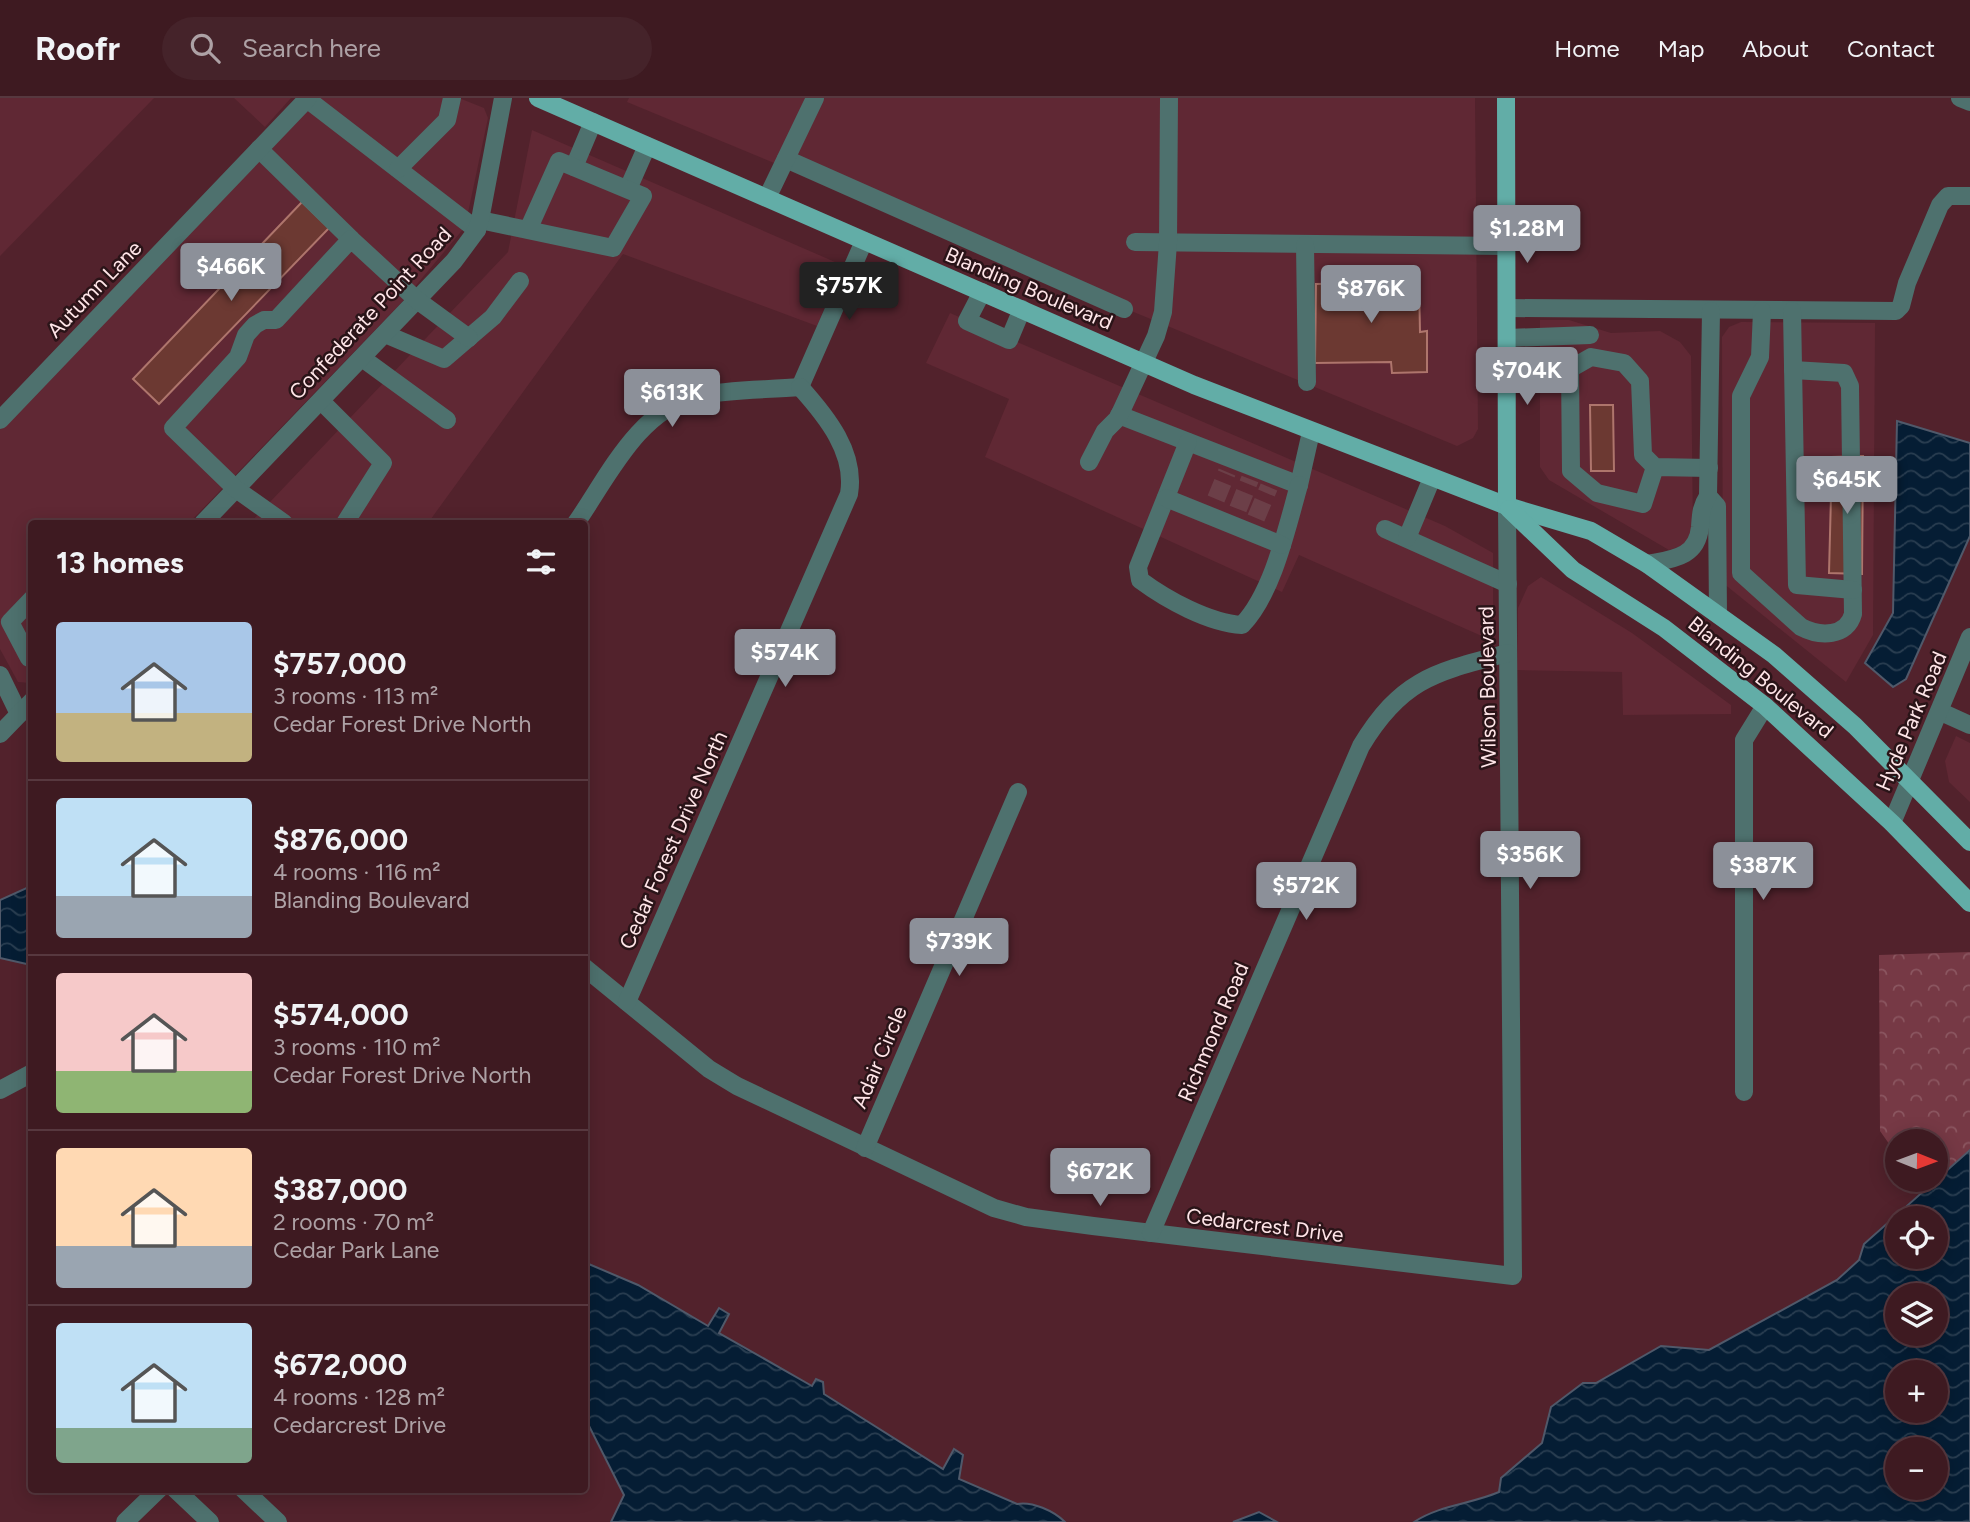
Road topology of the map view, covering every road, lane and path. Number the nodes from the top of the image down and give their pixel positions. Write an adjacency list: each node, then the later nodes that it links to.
1 (307, 98): 12 (street, Autumn Lane); 15 (street)
2 (452, 98): 15 (street)
3 (503, 98): 19 (street, Confederate Point Road)
4 (538, 98): 10 (main road, Blanding Boulevard)
5 (815, 98): 13 (street)
6 (1169, 98): 24 (street)
7 (1506, 98): 26 (main road, Wilson Boulevard)
8 (1960, 98): 9 (street)
9 (1970, 102)
10 (593, 122): 11 (main road, Blanding Boulevard); 14 (street)
11 (647, 146): 16 (street); 18 (main road, Blanding Boulevard)
12 (259, 149): 21 (street); 49 (street, Autumn Lane)
13 (786, 159): 18 (street); 32 (street)
14 (574, 167): 16 (street); 20 (street)
15 (398, 169): 19 (street)
16 (628, 189): 20 (street)
17 (1970, 196): 36 (street)
18 (767, 198): 22 (main road, Blanding Boulevard)
19 (478, 225): 20 (street); 29 (street, Confederate Point Road)
20 (528, 230)
21 (351, 239): 29 (street); 58 (street)
22 (864, 241): 28 (main road, Blanding Boulevard); 46 (street)
23 (1135, 242): 24 (street)
24 (1168, 243): 25 (street); 43 (street)
25 (1305, 245): 26 (street); 45 (street)
26 (1507, 246): 30 (main road, Wilson Boulevard)
27 (520, 281): 39 (street)
28 (982, 292): 31 (main road, Blanding Boulevard); 31 (street)
29 (417, 300): 37 (street, Confederate Point Road); 39 (street)
30 (1509, 308): 33 (street); 40 (main road, Wilson Boulevard)
31 (1022, 309): 43 (main road, Blanding Boulevard)
32 (1124, 309)
33 (1589, 310): 34 (street); 38 (street)
34 (1711, 311): 35 (street); 55 (street)
35 (1762, 311): 36 (street); 71 (street)
36 (1792, 311): 44 (street)
37 (385, 334): 39 (street); 42 (street, Confederate Point Road)
38 (1590, 335): 40 (street); 41 (street)
39 (469, 338)
40 (1508, 338): 61 (main road, Wilson Boulevard)
41 (1591, 357): 54 (street); 54 (street)
42 (362, 358): 47 (street, Confederate Point Road); 50 (street)
43 (1144, 363): 48 (street); 51 (main road, Blanding Boulevard)
44 (1793, 370): 71 (street); 71 (street)
45 (1307, 382)
46 (800, 387): 65 (street); 90 (street, Cedar Forest Drive North)
47 (321, 401): 58 (street, Confederate Point Road); 64 (street)
48 (1119, 415): 52 (street); 53 (street)
49 (0, 420)
50 (447, 420)
51 (1311, 432): 56 (main road, Blanding Boulevard); 57 (street)
52 (1188, 442): 57 (street); 60 (street)
53 (1089, 462)
54 (1655, 467): 55 (street)
55 (1709, 468): 59 (street)
56 (1432, 478): 61 (main road, Blanding Boulevard); 67 (street)
57 (1299, 485): 68 (street)
58 (236, 489): 62 (street, Confederate Point Road); 63 (street)
59 (1708, 496): 69 (street); 73 (street)
60 (1166, 498): 68 (street); 68 (street)
61 (1507, 506): 69 (main road, Blanding Boulevard); 70 (street, Wilson Boulevard); 79 (main road, Blanding Boulevard)
62 (206, 520)
63 (280, 520)
64 (347, 520)
65 (578, 520)
66 (1385, 529): 67 (street)
67 (1407, 538): 70 (street)
68 (1282, 545)
69 (1647, 564): 73 (main road, Blanding Boulevard)
70 (1508, 584): 76 (street, Wilson Boulevard)
71 (1853, 590)
72 (28, 603): 74 (street)
73 (1718, 612): 84 (main road, Blanding Boulevard)
74 (5, 627): 77 (street)
75 (1970, 637): 81 (street, Hyde Park Road)
76 (1508, 653): 95 (street, Richmond Road); 96 (street, Wilson Boulevard)
77 (28, 658)
78 (0, 675): 80 (street)
79 (1765, 706): 86 (main road, Blanding Boulevard); 93 (street)
80 (25, 708): 83 (street)
81 (1941, 712): 82 (street); 84 (street, Hyde Park Road)
82 (1970, 725)
83 (0, 734)
84 (1912, 782): 86 (street, Hyde Park Road); 87 (main road, Blanding Boulevard)
85 (1018, 792): 94 (street, Adair Circle)
86 (1892, 822): 88 (main road, Blanding Boulevard)
87 (1970, 842)
88 (1970, 903)
89 (588, 970): 90 (street, Cedarcrest Drive)
90 (627, 1002): 94 (street, Cedarcrest Drive)
91 (28, 1075): 92 (street)
92 (0, 1090)
93 (1744, 1092)
94 (865, 1148): 95 (street, Cedarcrest Drive)
95 (1151, 1233): 96 (street, Cedarcrest Drive)
96 (1513, 1276)
97 (155, 1493): 100 (street)
98 (179, 1493): 101 (street)
99 (247, 1493): 102 (street)
100 (125, 1522)
101 (210, 1522)
102 (278, 1522)

